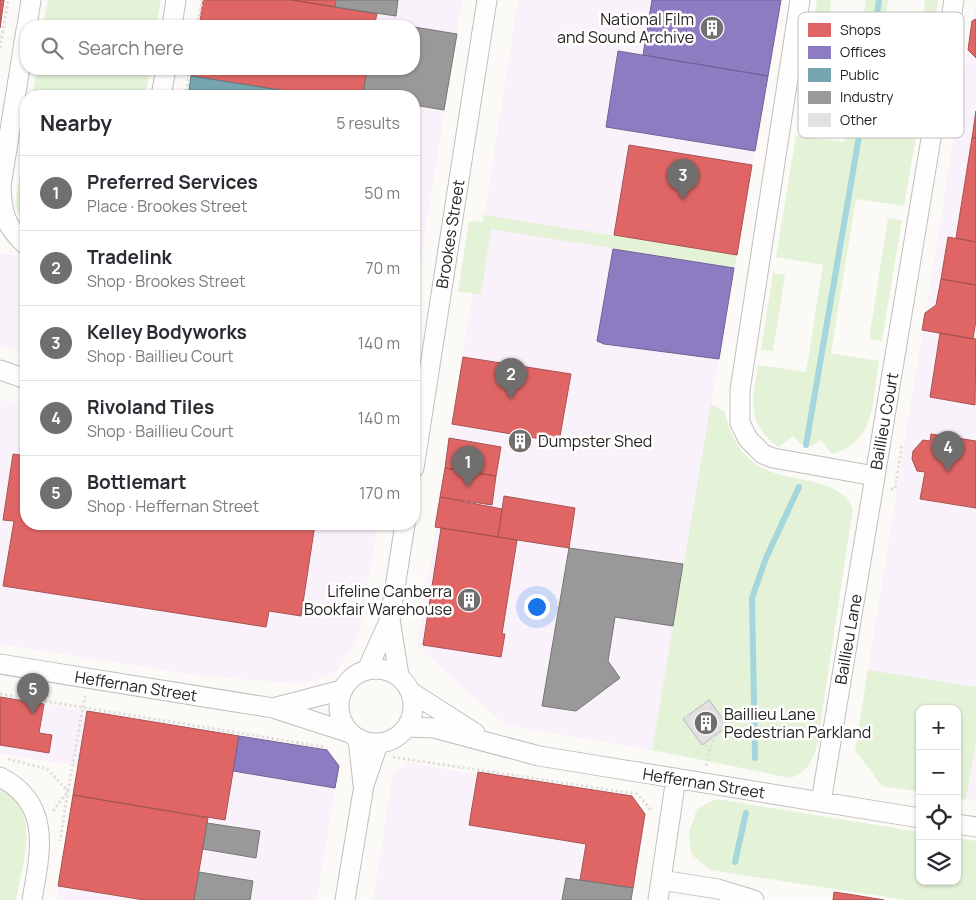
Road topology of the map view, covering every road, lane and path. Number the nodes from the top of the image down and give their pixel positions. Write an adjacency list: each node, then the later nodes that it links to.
1 (8, 0): 10 (path)
2 (31, 0): 7 (street)
3 (176, 0): 8 (street)
4 (202, 0): 9 (path)
5 (487, 0): 20 (street, Brookes Street)
6 (798, 13): 21 (street, Baillieu Court)
7 (28, 20)
8 (173, 20)
9 (199, 20)
10 (0, 48)
11 (20, 67): 17 (street)
12 (165, 75): 14 (street)
13 (189, 75): 15 (path)
14 (163, 90)
15 (186, 90)
16 (931, 138): 21 (street, Baillieu Court)
17 (20, 238)
18 (0, 370): 19 (street)
19 (20, 377)
20 (420, 425)
21 (875, 476): 43 (street, Baillieu Lane)
22 (404, 530): 23 (street)
23 (390, 619): 25 (street); 26 (street)
24 (0, 664): 27 (street, Heffernan Street)
25 (367, 670): 26 (street); 28 (street)
26 (399, 676): 29 (street)
27 (88, 678): 31 (path); 32 (street, Heffernan Street)
28 (342, 690): 32 (street, Heffernan Street); 37 (street)
29 (411, 692): 34 (street); 36 (street, Heffernan Street)
30 (0, 694): 31 (path)
31 (83, 707): 37 (path); 42 (path)
32 (273, 708): 37 (street, Heffernan Street)
33 (685, 716): 38 (path)
34 (408, 727): 36 (street, Heffernan Street); 37 (street)
35 (711, 733): 38 (path)
36 (489, 742): 40 (street, Heffernan Street)
37 (364, 744): 44 (path); 50 (street)
38 (709, 750): 41 (path)
39 (0, 777): 49 (street)
40 (676, 778): 41 (street, Heffernan Street); 48 (street)
41 (704, 782): 43 (street, Heffernan Street)
42 (68, 791)
43 (821, 802): 45 (street, Heffernan Street)
44 (655, 814)
45 (916, 817)
46 (961, 825): 47 (street)
47 (976, 827)
48 (661, 880): 51 (street); 52 (street)
49 (32, 900)
50 (345, 900)
51 (658, 900)
52 (754, 900)

